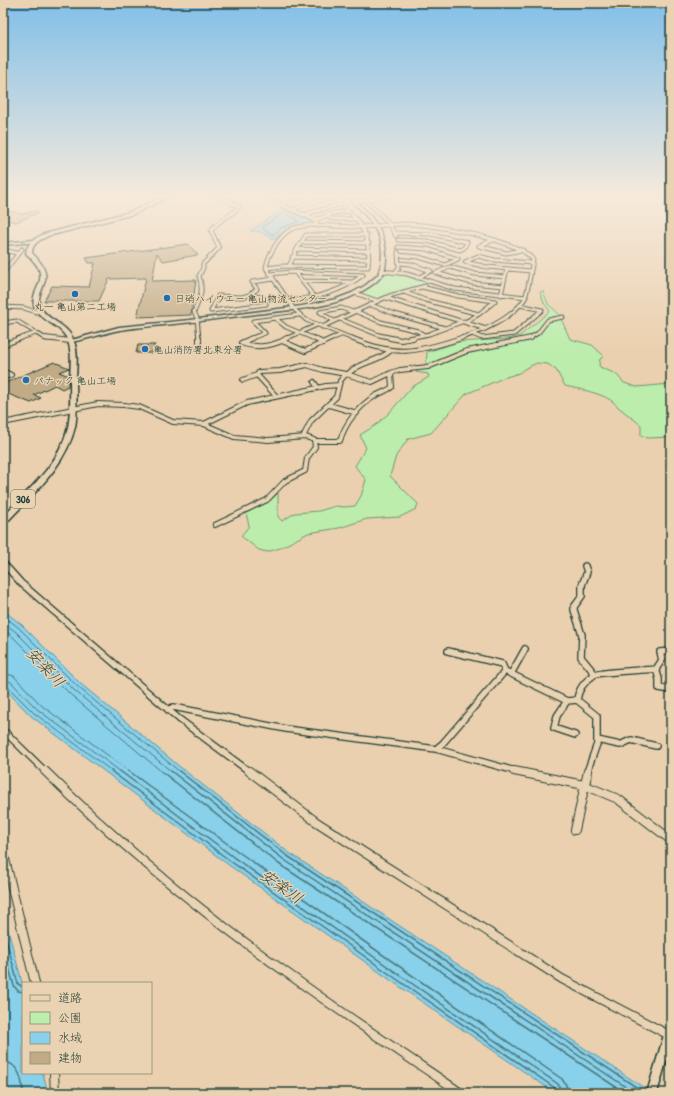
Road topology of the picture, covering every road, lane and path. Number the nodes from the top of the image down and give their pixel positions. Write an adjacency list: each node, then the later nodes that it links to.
1 (29, 248): 53 (highway)
2 (219, 248): 61 (street)
3 (275, 248): 23 (street)
4 (384, 248): 25 (street)
5 (398, 248): 17 (street)
6 (415, 248): 17 (street)
7 (453, 248): 8 (street)
8 (464, 248)
9 (485, 248): 14 (street)
10 (517, 248): 14 (street)
11 (22, 249): 16 (street)
12 (297, 249): 15 (street); 18 (street)
13 (3, 250): 16 (street)
14 (523, 250): 21 (street)
15 (369, 251): 19 (street)
16 (17, 253): 29 (street)
17 (398, 255): 20 (street)
18 (292, 257): 19 (street); 22 (street)
19 (369, 259): 22 (street)
20 (399, 263): 26 (street); 32 (street)
21 (532, 263): 24 (street); 27 (street)
22 (290, 266): 23 (street)
23 (266, 268): 30 (street)
24 (506, 269): 27 (street); 31 (street)
25 (382, 271): 26 (street); 40 (street)
26 (396, 271): 32 (street)
27 (531, 271): 43 (street)
28 (295, 272): 30 (street); 34 (street); 35 (street)
29 (3, 273)
30 (270, 274): 33 (street)
31 (505, 277): 37 (street); 37 (street)
32 (418, 278): 36 (street)
33 (274, 279): 41 (street); 46 (street)
34 (301, 281): 35 (street); 44 (street)
35 (354, 282): 44 (street)
36 (432, 283): 38 (street); 42 (street)
37 (503, 286): 42 (street)
38 (422, 287): 39 (street); 56 (street)
39 (404, 292): 45 (street); 56 (street)
40 (356, 293): 47 (street); 52 (street)
41 (249, 295): 51 (street); 51 (street)
42 (501, 295): 43 (street)
43 (526, 297): 49 (street)
44 (314, 298): 46 (street)
45 (386, 298): 47 (street); 63 (street)
46 (289, 301): 52 (street)
47 (378, 301): 48 (street)
48 (370, 305): 54 (street); 67 (street)
49 (520, 305): 68 (street); 74 (street)
50 (3, 307): 53 (street)
51 (245, 307): 55 (street)
52 (294, 308): 55 (street); 57 (street)
53 (40, 311): 75 (highway)
54 (354, 312): 60 (street); 62 (street); 73 (street)
55 (249, 314): 61 (street)
56 (479, 314): 63 (street)
57 (299, 315): 59 (street); 65 (street)
58 (563, 317): 78 (street)
59 (274, 318): 69 (street); 76 (street)
60 (340, 319): 62 (street); 73 (street)
61 (196, 321): 75 (street); 80 (street)
62 (334, 321): 66 (street)
63 (465, 322): 67 (street); 68 (street)
64 (3, 323): 70 (street)
65 (317, 325): 66 (street); 69 (street)
66 (322, 327): 72 (street)
67 (445, 328): 73 (street)
68 (486, 330): 71 (street)
69 (299, 333): 76 (street); 77 (street)
70 (36, 334): 75 (street); 79 (street)
71 (472, 334): 74 (street); 81 (street)
72 (342, 335): 77 (street); 81 (street)
73 (424, 335)
74 (505, 336): 78 (street)
75 (70, 341): 93 (highway, 306)
76 (282, 341): 77 (street)
77 (323, 343)
78 (513, 343): 83 (street)
79 (3, 345)
80 (199, 346)
81 (390, 351): 84 (street)
82 (3, 371): 86 (street)
83 (391, 373): 84 (street); 94 (street)
84 (347, 374): 85 (street); 89 (street)
85 (257, 375): 87 (street); 91 (street)
86 (3, 378)
87 (243, 380)
88 (314, 382): 90 (street)
89 (339, 385): 90 (street); 92 (street)
90 (318, 388): 91 (street)
91 (276, 396): 96 (street)
92 (328, 406): 94 (street); 97 (street)
93 (74, 409): 95 (street); 96 (street); 99 (highway, 306)
94 (357, 413): 98 (street)
95 (3, 423)
96 (204, 424): 97 (street)
97 (303, 437): 98 (street)
98 (314, 441): 100 (street)
99 (3, 521)
100 (215, 526)
101 (3, 563): 112 (street)
102 (585, 566): 108 (street)
103 (525, 649): 107 (street)
104 (448, 650): 107 (street)
105 (671, 652): 106 (street)
106 (656, 669): 108 (street); 109 (street)
107 (508, 672): 111 (street); 117 (street)
108 (595, 674): 110 (street)
109 (671, 690)
110 (577, 700): 111 (street); 115 (street)
111 (567, 701): 114 (street)
112 (168, 710): 117 (street); 123 (street)
113 (3, 730): 126 (street)
114 (575, 735)
115 (597, 740): 116 (street); 118 (street)
116 (656, 746)
117 (436, 749): 118 (street)
118 (584, 785): 119 (street); 120 (street)
119 (575, 830)
120 (671, 840)
121 (3, 851): 122 (street)
122 (34, 982)
123 (670, 1036): 127 (street)
124 (54, 1074): 125 (street)
125 (55, 1093)
126 (461, 1093)
127 (652, 1093)

